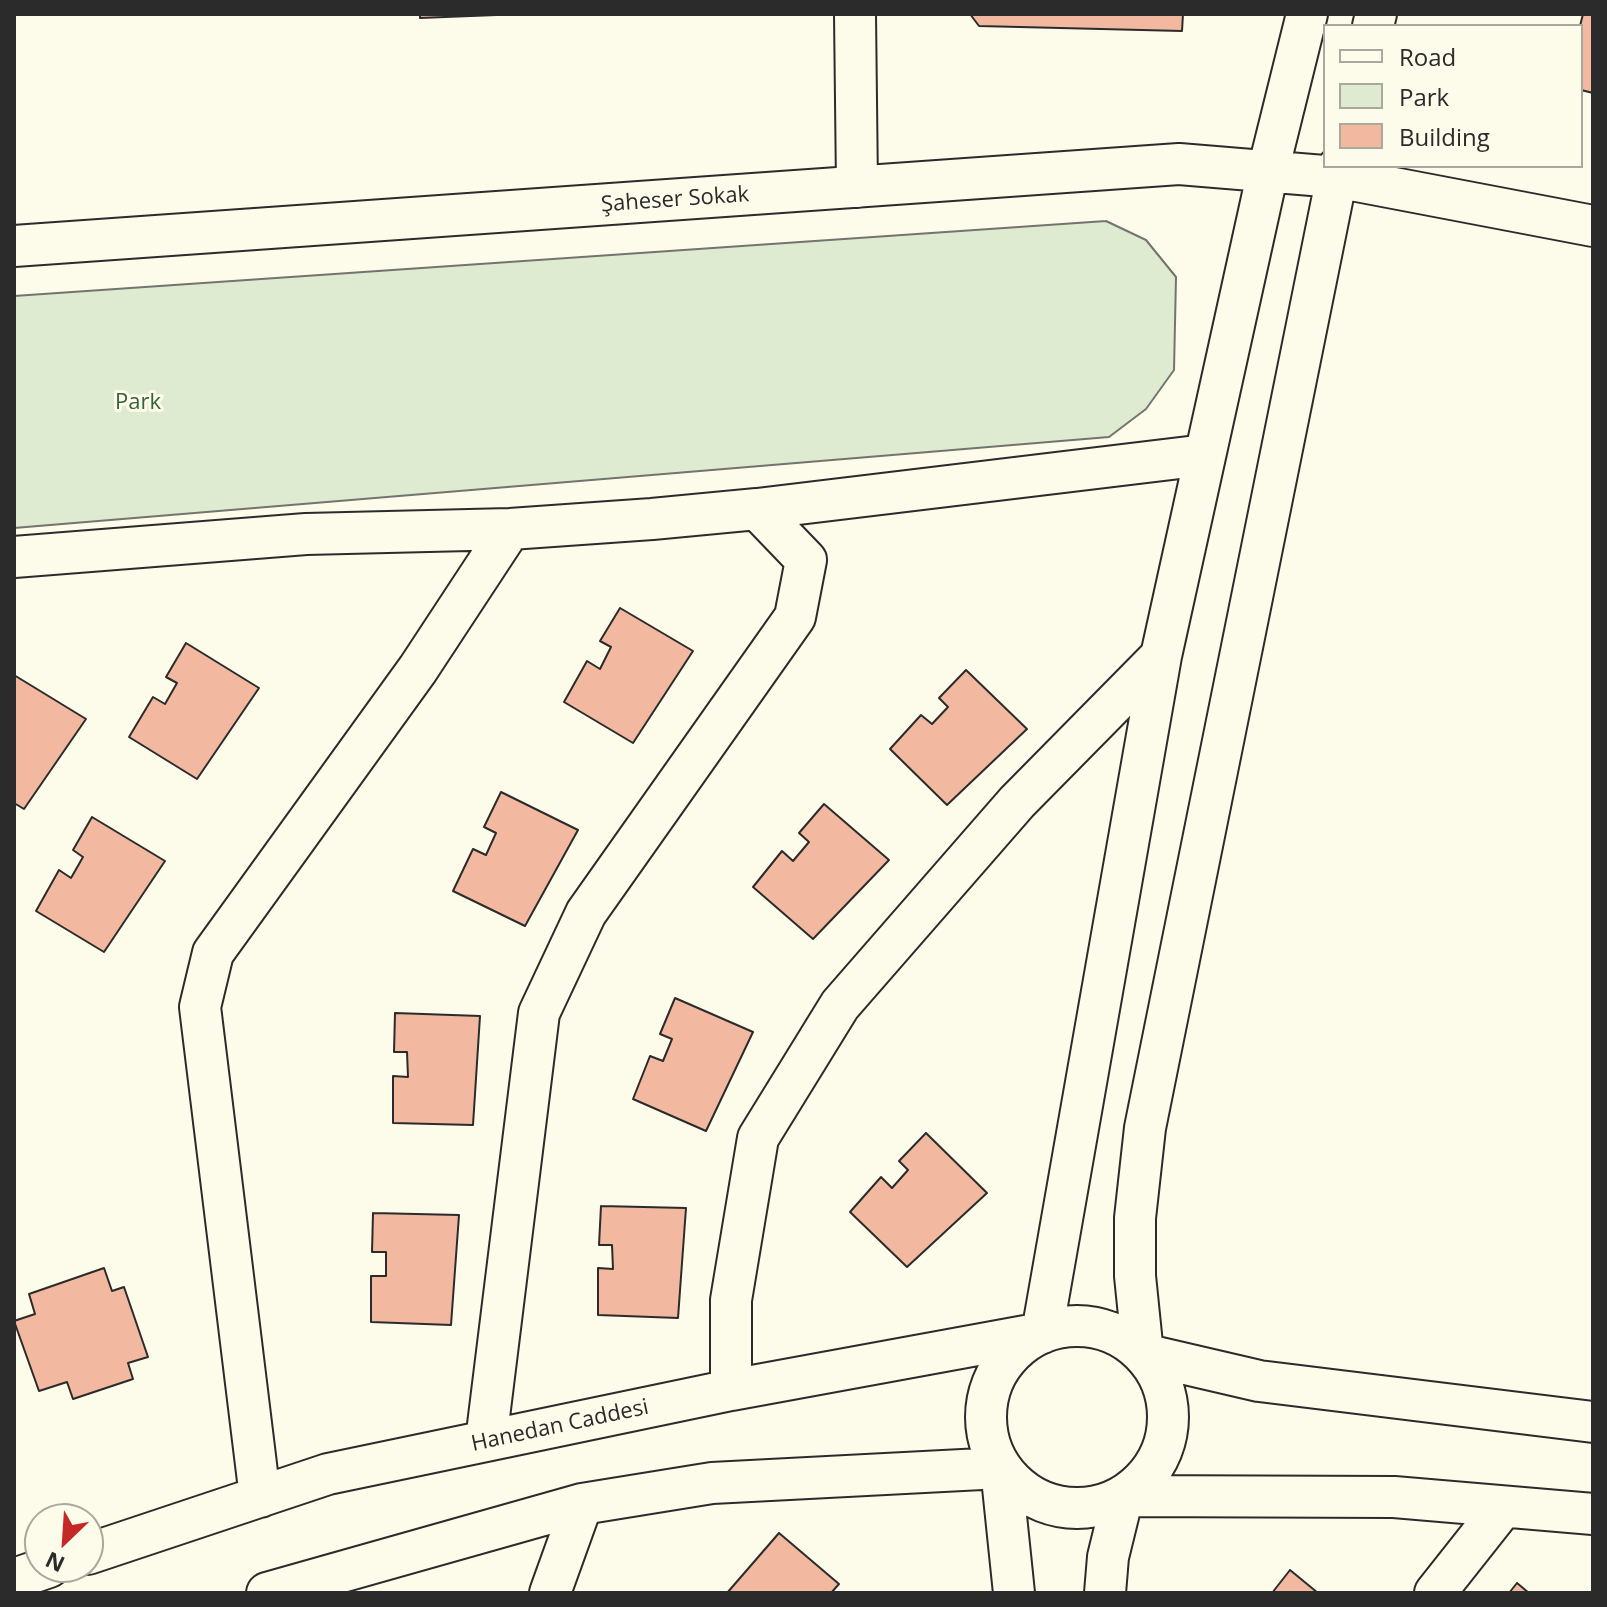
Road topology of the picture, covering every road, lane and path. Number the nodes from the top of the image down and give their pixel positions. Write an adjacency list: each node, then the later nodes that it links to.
1 (855, 14): 5 (street)
2 (1307, 14): 3 (street)
3 (1268, 171): 4 (street, Şaheser Sokak); 5 (street, Şaheser Sokak); 8 (street)
4 (1338, 172): 6 (street, Şaheser Sokak); 14 (street)
5 (857, 187): 7 (street, Şaheser Sokak)
6 (1593, 226)
7 (14, 246)
8 (1205, 455): 9 (street); 12 (street)
9 (757, 509): 10 (street); 17 (street)
10 (510, 529): 11 (street); 20 (street)
11 (14, 557)
12 (1161, 656): 13 (street); 15 (street)
13 (1042, 1333): 14 (street); 15 (street, Hanedan Caddesi); 18 (street)
14 (1143, 1354): 16 (street); 19 (street)
15 (731, 1390): 17 (street, Hanedan Caddesi)
16 (1593, 1422)
17 (486, 1441): 20 (street, Hanedan Caddesi)
18 (1001, 1468): 19 (street); 21 (street); 27 (street)
19 (1123, 1496): 22 (street); 28 (street)
20 (260, 1497): 24 (street, Hanedan Caddesi)
21 (582, 1504): 25 (street); 26 (street)
22 (1503, 1507): 23 (street); 29 (street)
23 (1593, 1514)
24 (104, 1549)
25 (267, 1593)
26 (550, 1593)
27 (1014, 1593)
28 (1105, 1593)
29 (1435, 1593)

